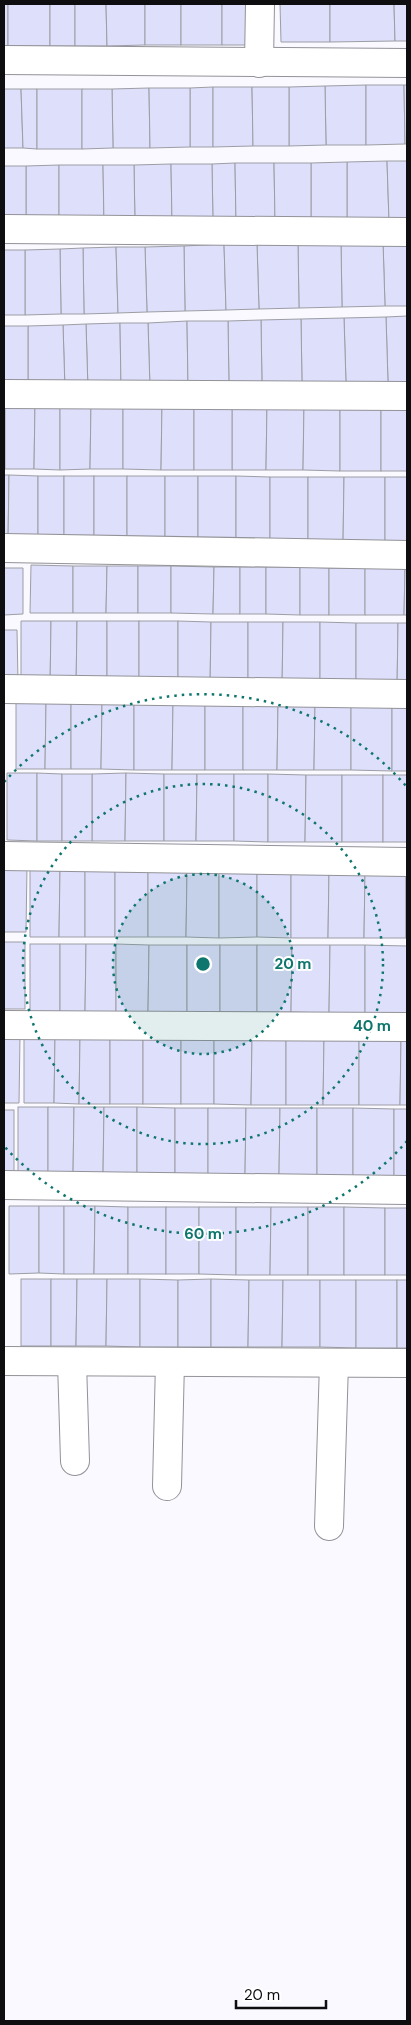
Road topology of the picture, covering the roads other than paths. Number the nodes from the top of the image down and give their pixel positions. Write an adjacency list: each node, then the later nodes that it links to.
1 (260, 4): 3 (street)
2 (4, 60): 3 (street)
3 (259, 63): 4 (street)
4 (407, 64)
5 (4, 229): 6 (street)
6 (407, 232)
7 (4, 394): 8 (street)
8 (407, 396)
9 (4, 548): 10 (street)
10 (407, 555)
11 (4, 689): 12 (street)
12 (407, 694)
13 (4, 856): 14 (street)
14 (407, 862)
15 (4, 1025): 16 (street)
16 (407, 1028)
17 (4, 1185): 18 (street)
18 (407, 1190)
19 (4, 1361): 20 (street)
20 (72, 1362): 21 (street); 24 (street)
21 (170, 1362): 22 (street); 25 (street)
22 (334, 1363): 23 (street); 26 (street)
23 (407, 1363)
24 (75, 1461)
25 (168, 1486)
26 (329, 1526)

